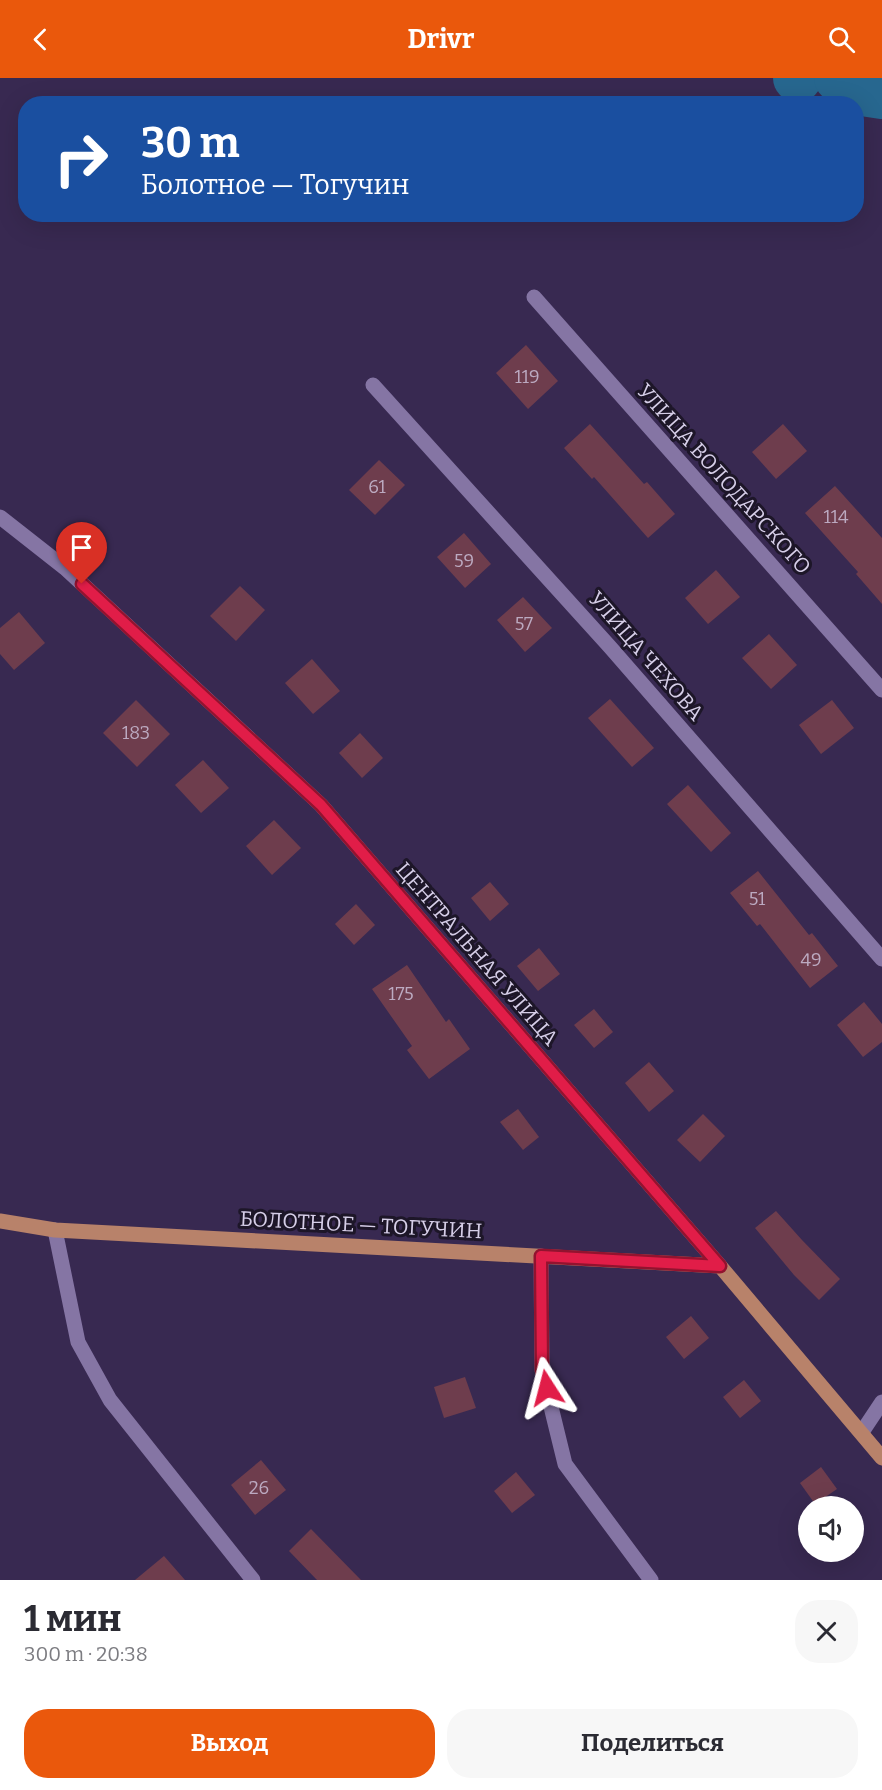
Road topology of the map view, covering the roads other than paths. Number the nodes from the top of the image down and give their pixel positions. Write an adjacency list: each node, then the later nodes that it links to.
1 (534, 297): 4 (street, УЛИЦА ВОЛОДАРСКОГО)
2 (373, 386): 5 (street, УЛИЦА ЧЕХОВА)
3 (0, 518): 9 (street, ЦЕНТРАЛЬНАЯ УЛИЦА)
4 (882, 690)
5 (882, 959)
6 (0, 1221): 7 (main road, БОЛОТНОЕ — ТОГУЧИН)
7 (55, 1230): 8 (main road, БОЛОТНОЕ — ТОГУЧИН); 13 (street)
8 (541, 1256): 9 (main road, БОЛОТНОЕ — ТОГУЧИН); 14 (street)
9 (720, 1266): 11 (main road, ЦЕНТРАЛЬНАЯ УЛИЦА)
10 (882, 1402): 11 (street)
11 (862, 1432): 12 (main road, ЦЕНТРАЛЬНАЯ УЛИЦА)
12 (882, 1458)
13 (253, 1580)
14 (651, 1580)

